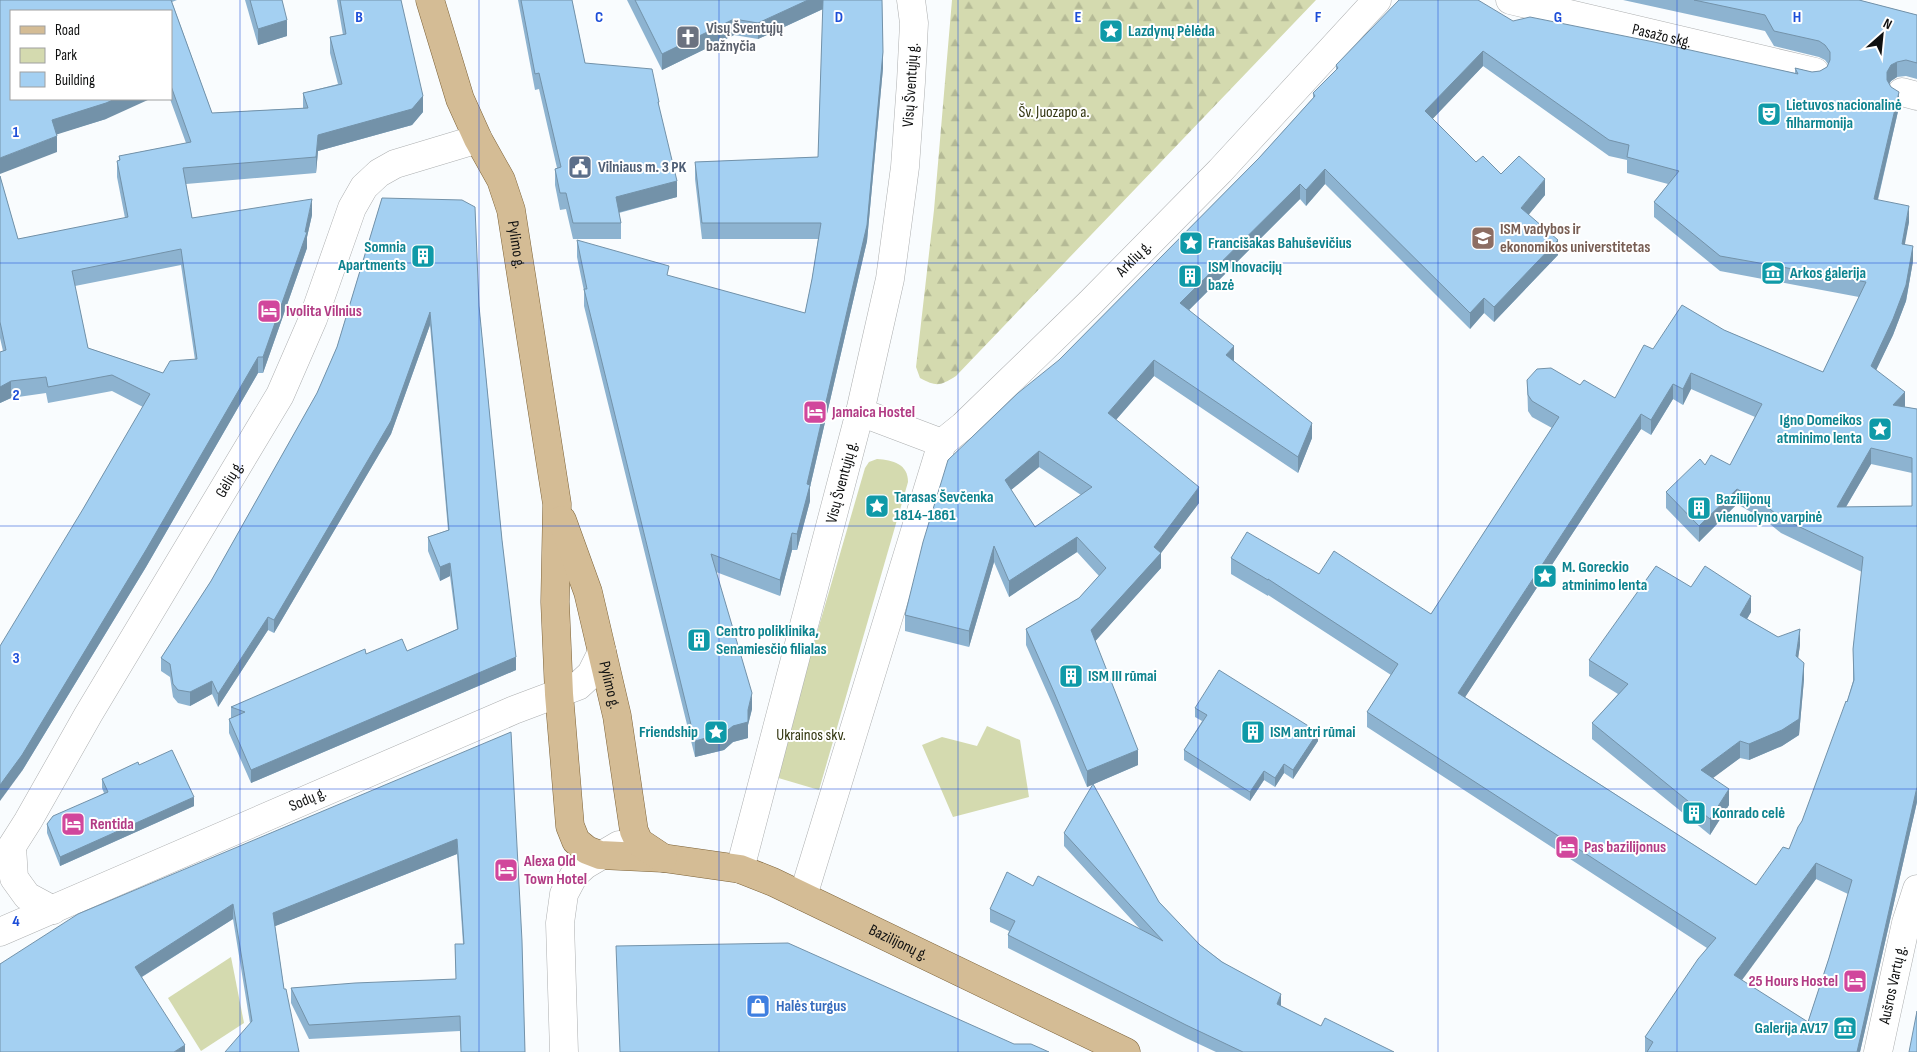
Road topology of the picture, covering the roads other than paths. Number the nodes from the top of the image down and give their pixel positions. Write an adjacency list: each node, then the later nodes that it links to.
1 (430, 0): 6 (main road, Pylimo g.)
2 (912, 0): 7 (street, Visų Šventųjų g.)
3 (1377, 0): 8 (street, Arklių g.)
4 (1510, 0): 5 (street, Pasažo skg.)
5 (1815, 72)
6 (478, 139): 9 (main road, Pylimo g.); 15 (street, Gėlių g.)
7 (860, 412): 8 (street); 17 (street, Visų Šventųjų g.)
8 (942, 443): 20 (street)
9 (557, 504): 10 (main road, Pylimo g.); 11 (main road, Pylimo g.)
10 (602, 652): 11 (street, Sodų g.); 13 (main road, Pylimo g.)
11 (559, 694): 12 (main road, Pylimo g.); 21 (street, Sodų g.)
12 (570, 826): 14 (main road, Pylimo g.); 19 (street, Pylimo g.)
13 (634, 831): 14 (street, Pylimo g.); 16 (main road, Bazilijonų g.)
14 (600, 855): 16 (main road, Bazilijonų g.); 19 (street, Pylimo g.)
15 (6, 856): 21 (street)
16 (663, 858): 17 (main road, Bazilijonų g.)
17 (740, 870): 20 (main road, Bazilijonų g.)
18 (1917, 889): 25 (street, Aušros Vartų g.)
19 (564, 894): 23 (street, Pylimo g.)
20 (803, 896): 24 (main road, Bazilijonų g.)
21 (53, 910): 22 (street, Sodų g.)
22 (0, 932)
23 (564, 1052)
24 (1126, 1052)
25 (1878, 1052)

